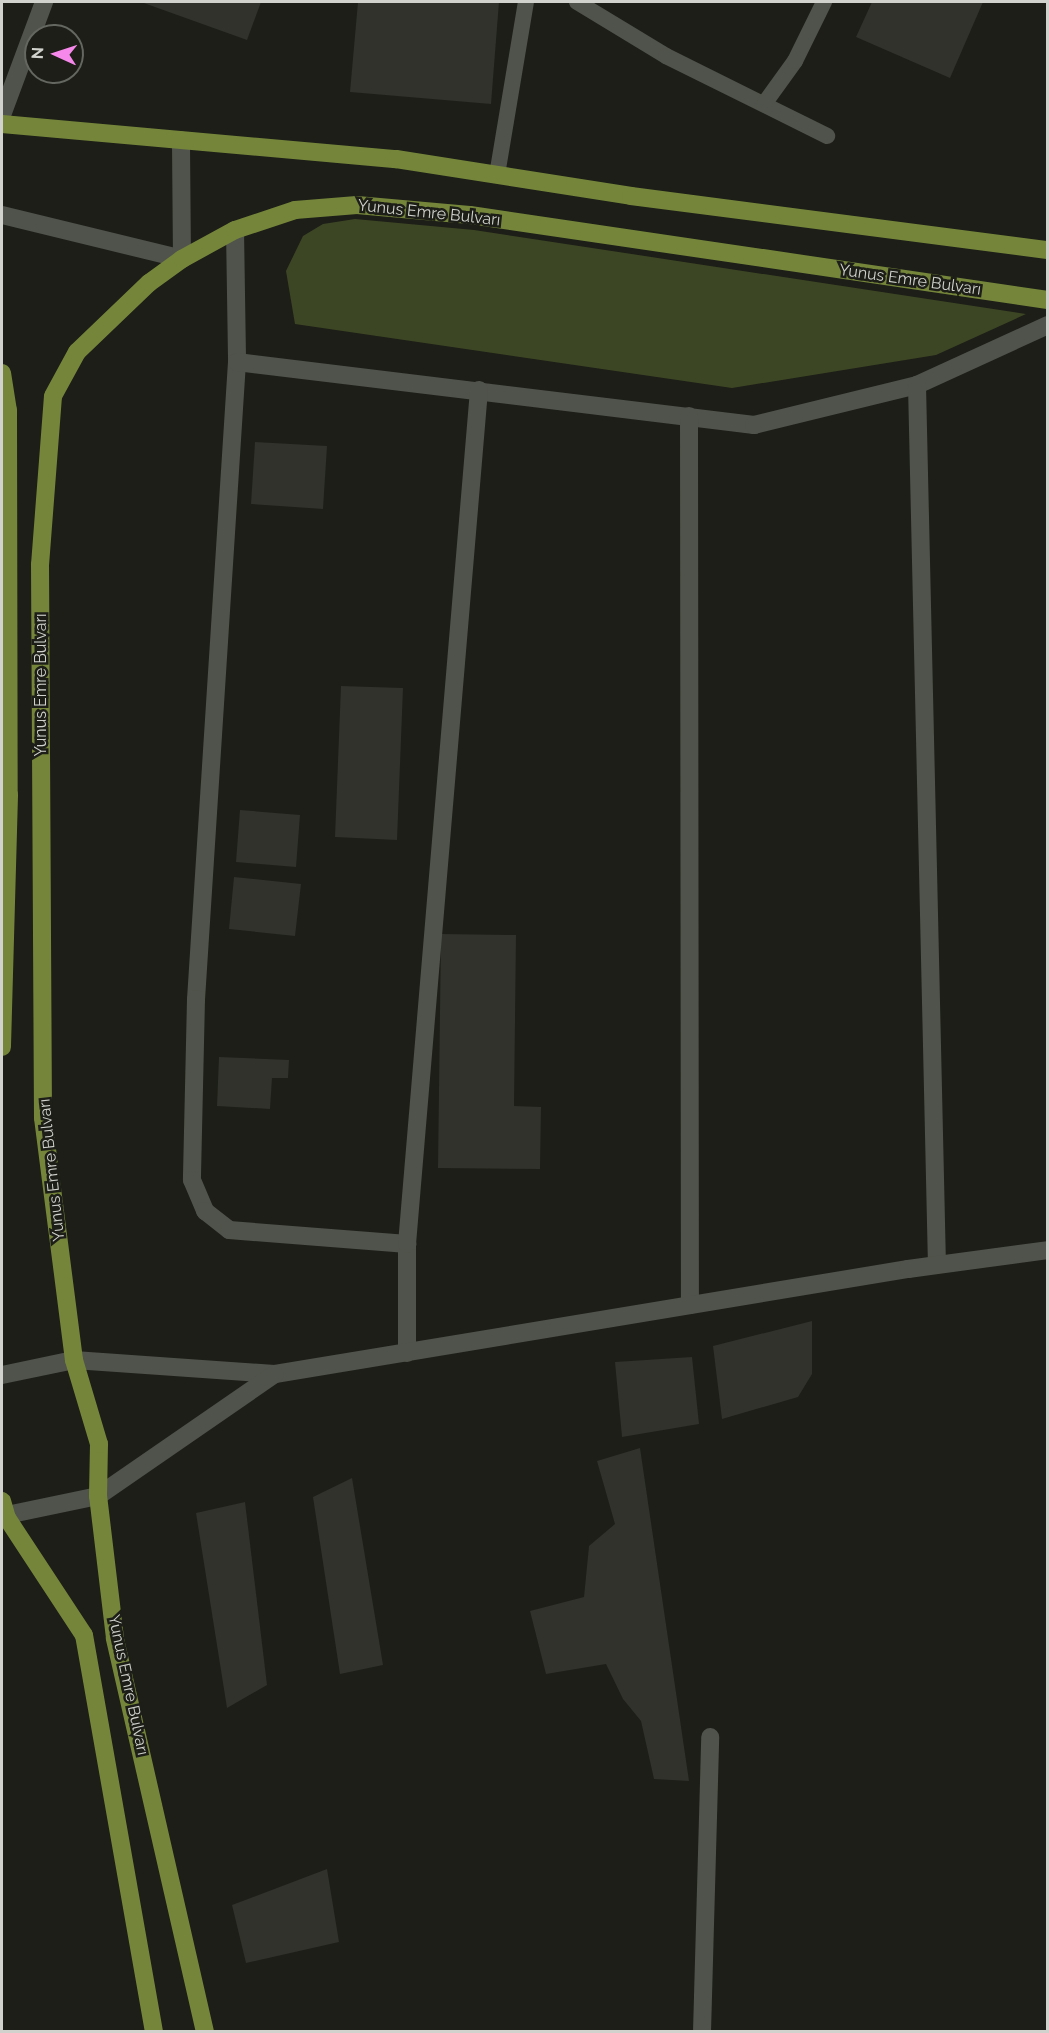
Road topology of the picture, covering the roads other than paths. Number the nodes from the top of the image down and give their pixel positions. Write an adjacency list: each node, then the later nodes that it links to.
1 (44, 2): 6 (street)
2 (526, 2): 10 (lane)
3 (577, 2): 5 (lane)
4 (824, 2): 5 (lane)
5 (764, 104): 8 (lane)
6 (2, 115)
7 (2, 124): 9 (main road)
8 (827, 136)
9 (182, 140): 10 (main road); 14 (street)
10 (497, 175): 13 (main road)
11 (2, 215): 14 (street)
12 (235, 231): 14 (main road, Yunus Emre Bulvarı); 15 (main road, Yunus Emre Bulvarı); 17 (street)
13 (1047, 250)
14 (182, 259): 28 (main road, Yunus Emre Bulvarı)
15 (1047, 300)
16 (1047, 325): 19 (street)
17 (237, 363): 20 (street); 23 (street)
18 (2, 373): 22 (main road, Yunus Emre Bulvarı)
19 (917, 385): 21 (street); 25 (street)
20 (479, 390): 21 (street); 23 (street)
21 (689, 416): 26 (street)
22 (2, 1047)
23 (406, 1244): 27 (street)
24 (1047, 1250): 25 (street)
25 (937, 1265): 26 (street)
26 (690, 1305): 27 (street)
27 (407, 1353): 29 (street)
28 (74, 1360): 29 (street); 30 (street); 31 (main road, Yunus Emre Bulvarı)
29 (275, 1374): 31 (street)
30 (2, 1375)
31 (98, 1496): 32 (street); 35 (main road, Yunus Emre Bulvarı)
32 (3, 1512): 34 (main road, Yunus Emre Bulvarı)
33 (710, 1737): 36 (street)
34 (154, 2031)
35 (205, 2031)
36 (702, 2031)

